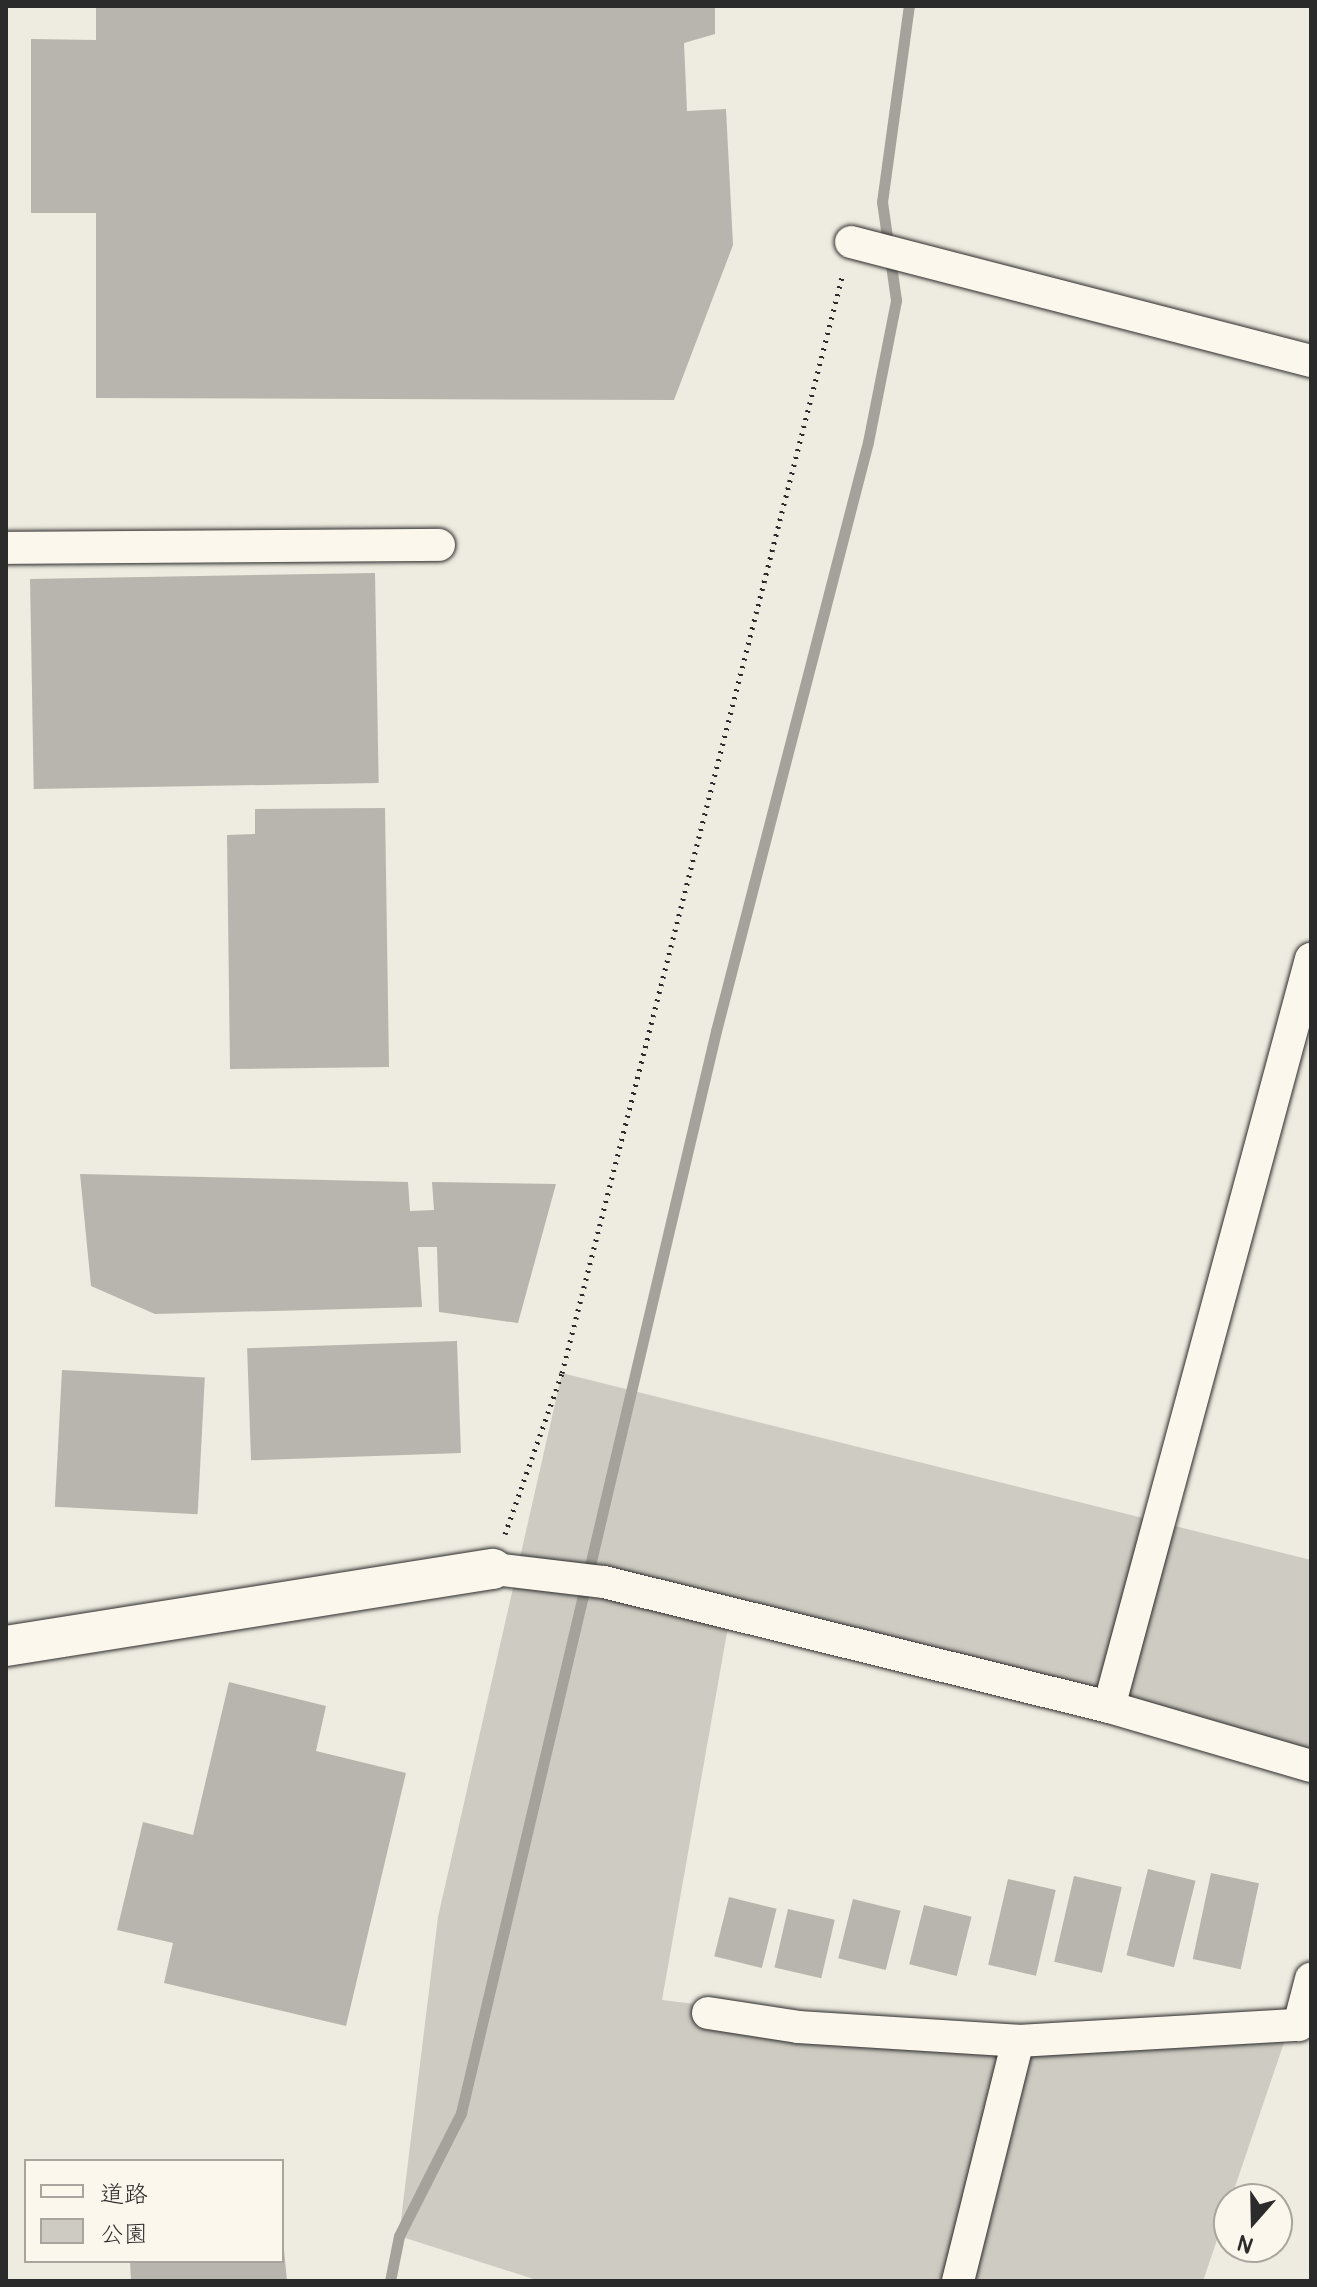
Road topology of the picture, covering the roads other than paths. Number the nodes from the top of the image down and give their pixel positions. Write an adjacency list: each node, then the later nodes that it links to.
1 (851, 242): 2 (street)
2 (1311, 361)
3 (439, 545): 4 (street)
4 (6, 548)
5 (1311, 959): 8 (street)
6 (493, 1569): 7 (street); 8 (street)
7 (6, 1646)
8 (1109, 1707): 9 (street)
9 (1311, 1766)
10 (1311, 1979): 12 (street)
11 (708, 2013): 12 (street)
12 (1018, 2041): 13 (street)
13 (958, 2281)

